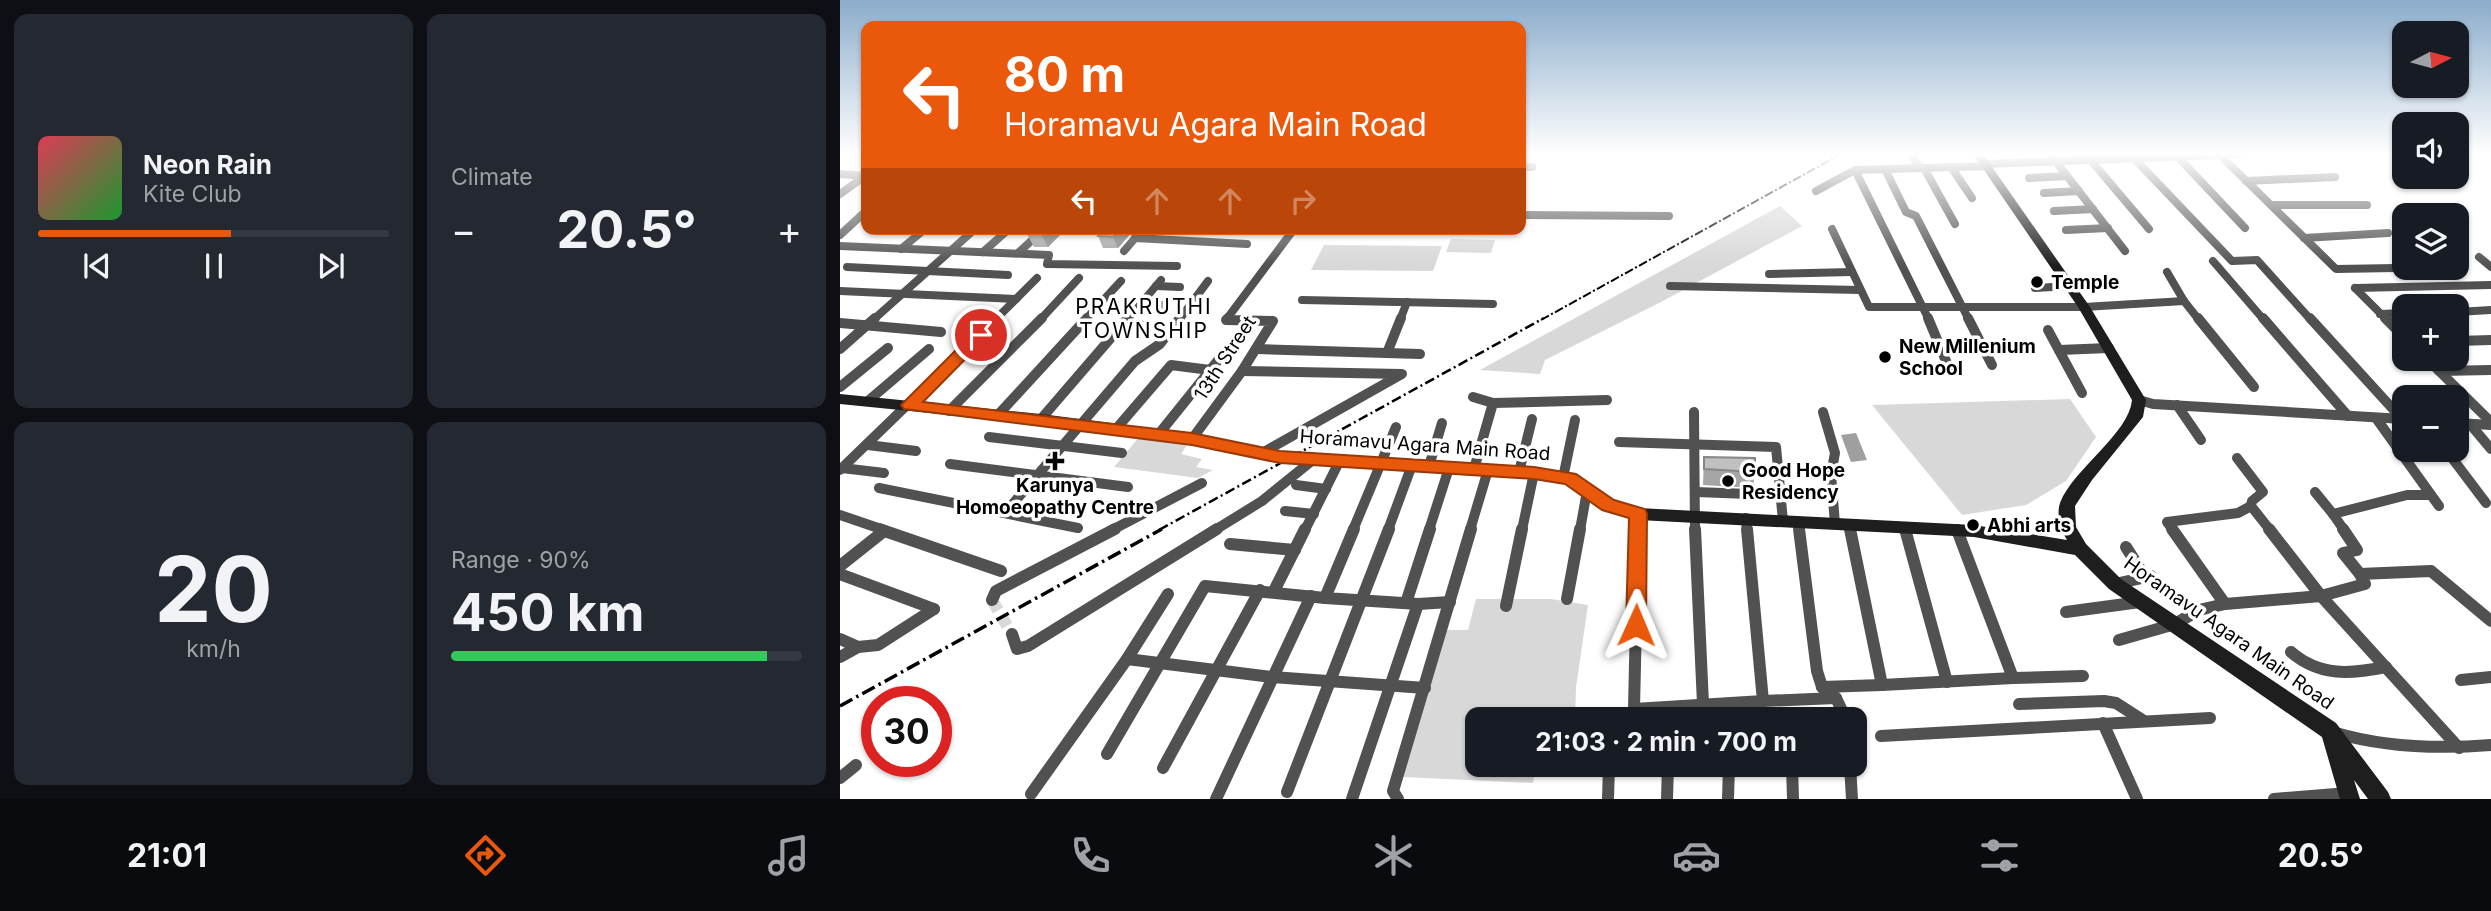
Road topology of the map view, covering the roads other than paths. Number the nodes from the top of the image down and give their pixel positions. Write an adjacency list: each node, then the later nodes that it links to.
1 (1866, 191): 78 (street)
2 (1896, 191): 77 (street)
3 (1936, 191): 23 (street)
4 (1967, 191): 13 (street)
5 (2004, 191): 64 (street)
6 (2074, 191): 12 (street)
7 (2079, 191): 16 (street)
8 (2117, 191): 27 (street)
9 (2166, 191): 120 (street)
10 (2211, 191): 25 (street)
11 (2257, 191): 14 (street)
12 (2044, 193)
13 (1972, 198)
14 (2272, 205): 15 (street); 38 (street)
15 (2367, 205)
16 (2093, 209): 17 (street); 24 (street)
17 (2054, 211)
18 (1526, 215): 19 (street)
19 (1669, 216)
20 (861, 217): 22 (street)
21 (840, 223): 22 (street)
22 (853, 224): 30 (street)
23 (1955, 224)
24 (2108, 228): 28 (street); 45 (street)
25 (2245, 228)
26 (1832, 229): 55 (street)
27 (2149, 229)
28 (2066, 230)
29 (2388, 233): 38 (street)
30 (840, 235)
31 (918, 235): 41 (street)
32 (969, 235): 42 (street)
33 (1002, 235): 43 (street)
34 (1038, 235): 46 (street)
35 (1138, 235): 37 (street)
36 (1290, 235): 97 (street, 13th Street)
37 (1135, 238): 39 (street); 44 (street)
38 (2304, 238): 53 (street)
39 (1247, 244)
40 (840, 246): 41 (street)
41 (901, 249): 42 (street)
42 (953, 250): 43 (street); 54 (street)
43 (983, 251): 46 (street)
44 (1124, 251)
45 (2125, 251)
46 (1018, 253): 49 (street)
47 (2491, 257): 52 (street)
48 (2213, 261): 125 (street)
49 (1047, 264): 50 (street); 70 (street)
50 (1177, 266)
51 (847, 267): 54 (street)
52 (2491, 267)
53 (2392, 268)
54 (930, 271): 58 (street); 69 (street)
55 (1852, 272): 57 (street); 68 (street)
56 (2167, 272): 73 (street)
57 (1769, 274)
58 (1008, 275)
59 (1079, 278): 121 (street)
60 (1121, 281): 124 (street)
61 (1208, 281): 134 (street)
62 (2491, 285): 82 (street)
63 (1670, 286): 68 (street)
64 (2070, 286): 66 (street); 79 (street)
65 (1180, 287): 74 (street)
66 (2035, 288)
67 (840, 290): 69 (street)
68 (1860, 290): 78 (street)
69 (904, 294): 70 (street); 85 (street)
70 (1016, 299): 118 (street)
71 (1302, 300): 72 (street)
72 (1407, 302): 75 (street); 100 (street)
73 (2184, 302): 79 (street); 110 (street)
74 (1140, 304): 76 (street); 86 (street)
75 (1493, 304)
76 (1165, 305)
77 (1964, 306): 78 (street); 79 (street); 102 (street)
78 (1924, 307): 108 (street)
79 (2084, 307): 94 (street)
80 (2491, 310): 81 (street)
81 (2469, 311)
82 (2380, 314): 83 (street); 88 (street)
83 (2392, 314)
84 (840, 323): 85 (street)
85 (869, 325): 90 (street); 95 (street)
86 (1123, 325): 87 (street); 127 (street)
87 (1148, 326)
88 (2392, 326)
89 (2048, 330): 98 (street)
90 (941, 332)
91 (2491, 340): 92 (street)
92 (2469, 341)
93 (888, 348): 109 (street)
94 (2109, 348): 98 (street); 115 (street)
95 (840, 349)
96 (929, 349): 116 (street)
97 (1257, 349): 100 (street); 106 (street, 13th Street)
98 (2059, 350): 111 (street)
99 (1224, 353): 103 (street)
100 (1387, 353): 101 (street)
101 (1420, 354)
102 (1992, 365)
103 (1210, 370): 136 (street); 137 (street)
104 (2469, 370): 105 (street)
105 (2491, 370)
106 (1242, 371): 139 (street, 13th Street); 148 (street)
107 (2440, 371): 132 (street)
108 (1951, 373)
109 (840, 387)
110 (2254, 387)
111 (2082, 393)
112 (1473, 397): 117 (street)
113 (840, 399): 116 (street, Horamavu Agara Main Road)
114 (1608, 400): 117 (street)
115 (2139, 400): 119 (street); 193 (street)
116 (868, 401): 118 (street, Horamavu Agara Main Road)
117 (1493, 403): 159 (street)
118 (909, 405): 121 (street, Horamavu Agara Main Road); 142 (street)
119 (2178, 405): 125 (street); 140 (street)
120 (2392, 407)
121 (948, 411): 124 (street, Horamavu Agara Main Road)
122 (1694, 412): 144 (street)
123 (1823, 412): 186 (street)
124 (997, 416): 127 (street, Horamavu Agara Main Road)
125 (2348, 416): 126 (street)
126 (2376, 418): 129 (street); 173 (street)
127 (1041, 419): 134 (street, Horamavu Agara Main Road)
128 (1532, 419): 161 (street)
129 (2392, 419)
130 (1575, 420): 163 (street)
131 (1442, 423): 156 (street)
132 (2491, 423): 133 (street)
133 (2470, 424): 145 (street)
134 (1082, 425): 136 (street, Horamavu Agara Main Road); 143 (street)
135 (1396, 427): 153 (street)
136 (1116, 429): 137 (street, Horamavu Agara Main Road)
137 (1158, 435): 139 (street, Horamavu Agara Main Road)
138 (989, 437): 143 (street)
139 (1192, 439): 148 (street, Horamavu Agara Main Road)
140 (2201, 440)
141 (1619, 442): 144 (street)
142 (868, 445): 146 (street); 158 (street)
143 (1064, 445): 147 (street); 162 (street)
144 (1696, 445): 170 (street); 185 (street)
145 (2491, 449)
146 (916, 451)
147 (1122, 453)
148 (1262, 453): 150 (street, Horamavu Agara Main Road)
149 (2236, 458): 175 (street)
150 (1314, 459): 151 (street, Horamavu Agara Main Road); 217 (street)
151 (1340, 460): 153 (street, Horamavu Agara Main Road); 168 (street)
152 (2455, 462): 174 (street)
153 (1380, 463): 155 (street, Horamavu Agara Main Road); 205 (street)
154 (950, 464): 162 (street)
155 (1412, 466): 156 (street, Horamavu Agara Main Road); 208 (street)
156 (1429, 466): 157 (street, Horamavu Agara Main Road)
157 (1449, 468): 159 (street, Horamavu Agara Main Road); 211 (street)
158 (841, 469): 160 (street)
159 (1481, 470): 161 (street, Horamavu Agara Main Road); 210 (street)
160 (884, 473)
161 (1526, 473): 163 (street, Horamavu Agara Main Road); 213 (street)
162 (1039, 474): 166 (street); 178 (street)
163 (1563, 478): 169 (street, Horamavu Agara Main Road)
164 (1202, 483): 207 (street)
165 (1296, 485): 168 (street)
166 (1128, 487)
167 (879, 488): 178 (street)
168 (1326, 489): 179 (street)
169 (1587, 491): 180 (street, Horamavu Agara Main Road); 206 (street)
170 (1696, 492): 172 (street); 183 (street)
171 (2315, 492): 181 (street)
172 (1749, 494)
173 (2431, 495): 176 (street); 181 (street)
174 (2486, 503)
175 (2250, 506): 204 (street); 212 (street)
176 (2438, 506)
177 (1285, 511): 179 (street)
178 (1005, 513): 188 (street)
179 (1314, 514): 194 (street)
180 (1638, 514): 183 (street, Horamavu Agara Main Road); 242 (street)
181 (2333, 514): 198 (street)
182 (840, 515): 190 (street)
183 (1694, 516): 184 (street, Horamavu Agara Main Road); 240 (street)
184 (1746, 518): 185 (street, Horamavu Agara Main Road); 239 (street)
185 (1790, 521): 186 (street, Horamavu Agara Main Road); 236 (street)
186 (1842, 524): 187 (street, Horamavu Agara Main Road); 235 (street)
187 (1905, 527): 189 (street, Horamavu Agara Main Road); 233 (street)
188 (1078, 528)
189 (1957, 530): 193 (street, Horamavu Agara Main Road); 230 (street)
190 (884, 531): 195 (street); 196 (street)
191 (1230, 544): 194 (street)
192 (2126, 547): 199 (street)
193 (2080, 549): 199 (street, Horamavu Agara Main Road)
194 (1295, 550): 201 (street)
195 (840, 566)
196 (1001, 571)
197 (840, 574): 220 (street)
198 (2360, 574): 204 (street); 215 (street)
199 (2115, 584): 209 (street, Horamavu Agara Main Road)
200 (1259, 590): 201 (street); 224 (street); 226 (street)
201 (1274, 591): 203 (street)
202 (1168, 594): 223 (street)
203 (1311, 596): 205 (street); 228 (street)
204 (2321, 596): 212 (street); 225 (street)
205 (1325, 598): 208 (street)
206 (1567, 599)
207 (992, 600)
208 (1362, 602): 211 (street); 232 (street)
209 (2140, 602): 214 (street); 216 (street, Horamavu Agara Main Road)
210 (1450, 603): 211 (street); 237 (street)
211 (1412, 604): 234 (street)
212 (2225, 604): 216 (street)
213 (1506, 606)
214 (2066, 612)
215 (2491, 621)
216 (2175, 624): 219 (street); 248 (street, Horamavu Agara Main Road)
217 (1012, 634)
218 (840, 639): 220 (street)
219 (2119, 640)
220 (858, 647): 222 (street)
221 (2291, 652): 225 (street)
222 (840, 657)
223 (1128, 659): 224 (street); 262 (street)
224 (1161, 663): 226 (street); 252 (street)
225 (2386, 667): 251 (street)
226 (1218, 669): 228 (street); 254 (street)
227 (2083, 676): 230 (street)
228 (1272, 677): 232 (street); 264 (street)
229 (2491, 677): 231 (street)
230 (2012, 678): 233 (street)
231 (2461, 680)
232 (1331, 682): 234 (street); 261 (street)
233 (1947, 682): 235 (street)
234 (1389, 685): 237 (street); 265 (street)
235 (1882, 685): 236 (street)
236 (1822, 687): 238 (street)
237 (1425, 688): 266 (street)
238 (1836, 698): 239 (street); 244 (street)
239 (1763, 701): 240 (street)
240 (1703, 704): 243 (street)
241 (2019, 704): 246 (street)
242 (1634, 707)
243 (1692, 707)
244 (1840, 707)
245 (2210, 718): 246 (street)
246 (2144, 721): 247 (street)
247 (2102, 723): 249 (street); 272 (street)
248 (2329, 730): 251 (street); 263 (street, Horamavu Agara Main Road); 274 (street)
249 (1881, 736)
250 (2491, 745): 251 (street)
251 (2459, 748)
252 (1107, 754)
253 (856, 765): 260 (street)
254 (1163, 768)
255 (1609, 777): 267 (street)
256 (1668, 777): 268 (street)
257 (1729, 777): 269 (street)
258 (1792, 777): 270 (street)
259 (1851, 777): 271 (street)
260 (840, 778)
261 (1287, 792)
262 (1031, 793)
263 (2349, 796): 273 (street)
264 (1216, 799)
265 (1352, 799)
266 (1398, 799)
267 (1608, 799)
268 (1667, 799)
269 (1728, 799)
270 (1793, 799)
271 (1852, 799)
272 (2137, 799)
273 (2274, 799)
274 (2381, 799)

